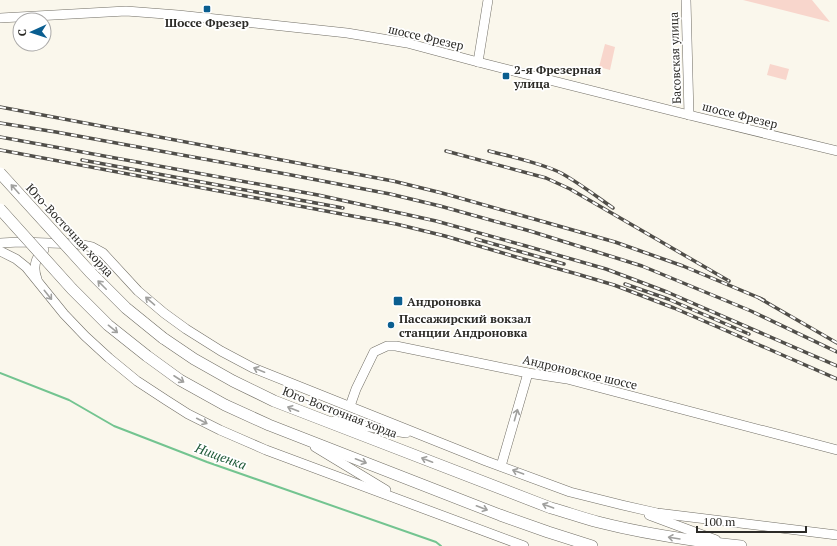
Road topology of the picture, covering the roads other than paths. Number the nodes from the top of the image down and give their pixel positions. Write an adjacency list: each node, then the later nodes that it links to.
1 (488, 0): 4 (street)
2 (686, 0): 5 (street, Басовская улица)
3 (0, 18): 4 (street, шоссе Фрезер)
4 (478, 62): 5 (street, шоссе Фрезер)
5 (689, 115): 6 (street, шоссе Фрезер)
6 (837, 151)
7 (0, 173): 15 (main road, Юго-Восточная хорда, one-way to 7, bridge)
8 (0, 209): 16 (main road, one-way to 16, bridge)
9 (0, 243): 10 (street)
10 (58, 243): 12 (street); 14 (street, one-way to 10)
11 (0, 251): 12 (street)
12 (39, 284): 20 (street, one-way to 20)
13 (528, 373): 14 (street, Андроновское шоссе); 18 (street, Андроновское шоссе); 19 (street, one-way to 13)
14 (350, 406): 17 (street)
15 (317, 418): 17 (street); 23 (main road, Юго-Восточная хорда, one-way to 15)
16 (298, 436): 20 (street); 25 (main road, one-way to 25)
17 (425, 436): 19 (street)
18 (837, 450)
19 (501, 466): 21 (street, one-way to 19)
20 (404, 501): 24 (street)
21 (622, 505): 22 (street); 23 (street)
22 (837, 535)
23 (726, 544): 26 (main road, Юго-Восточная хорда)
24 (524, 546)
25 (592, 546)
26 (741, 546)

